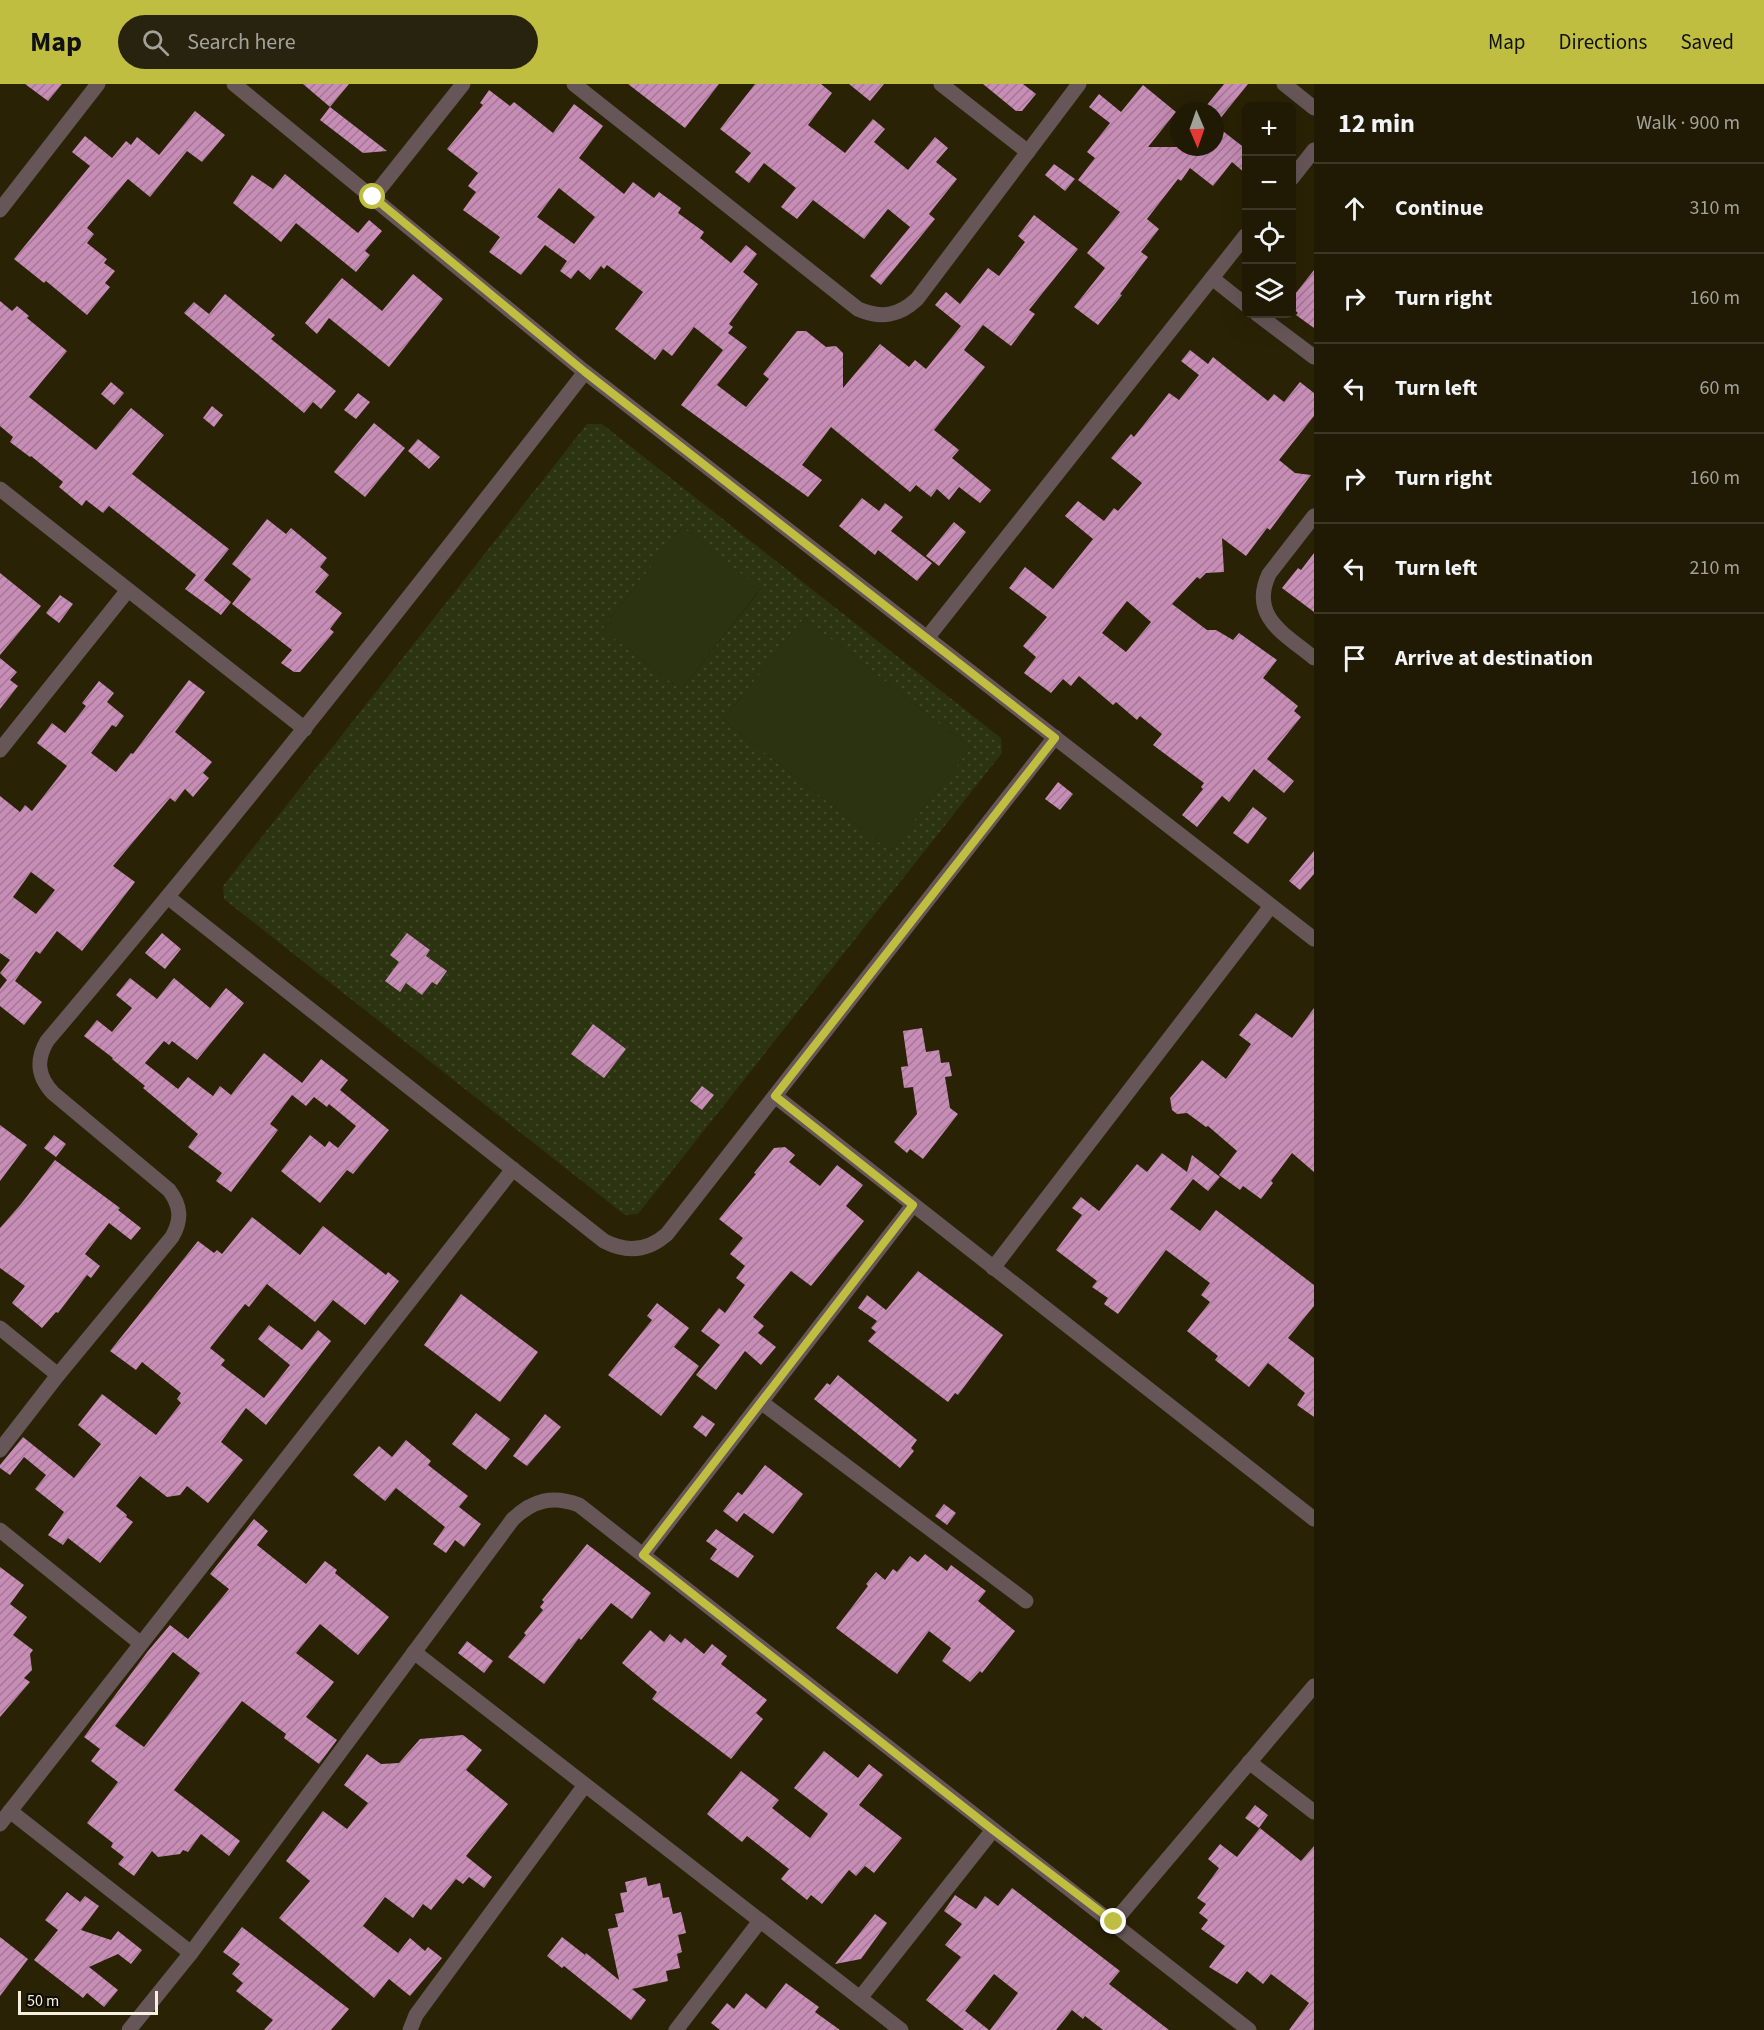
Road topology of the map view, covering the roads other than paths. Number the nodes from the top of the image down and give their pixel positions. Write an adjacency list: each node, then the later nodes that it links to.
1 (98, 84): 12 (street)
2 (234, 84): 13 (street)
3 (463, 84): 13 (street)
4 (574, 84): 10 (street)
5 (940, 84): 10 (street)
6 (1079, 84): 10 (street)
7 (1284, 84): 8 (street)
8 (1314, 108)
9 (1314, 150): 11 (street)
10 (1028, 152)
11 (1296, 173)
12 (5, 193): 14 (street)
13 (373, 197): 20 (street)
14 (0, 210)
15 (1242, 240): 16 (street)
16 (1212, 279): 17 (street); 24 (street)
17 (1242, 302)
18 (1262, 318): 19 (street)
19 (1314, 357)
20 (585, 372): 24 (street); 26 (street)
21 (0, 489): 23 (street)
22 (1314, 516): 25 (street)
23 (128, 590): 26 (street); 28 (street)
24 (927, 638): 27 (street)
25 (1314, 658)
26 (305, 729): 29 (street)
27 (1055, 738): 30 (street); 32 (street)
28 (0, 750)
29 (169, 897): 33 (street); 37 (street)
30 (1271, 906): 31 (street); 35 (street)
31 (1314, 939)
32 (775, 1096): 33 (street); 34 (street)
33 (513, 1169): 44 (street)
34 (913, 1205): 35 (street); 38 (street)
35 (993, 1268): 40 (street)
36 (0, 1328): 37 (street)
37 (58, 1375): 39 (street)
38 (761, 1402): 42 (street); 43 (street)
39 (0, 1450)
40 (1314, 1519)
41 (0, 1530): 44 (street)
42 (643, 1555): 45 (street); 52 (street)
43 (1026, 1601)
44 (140, 1643): 49 (street)
45 (414, 1652): 48 (street); 55 (street)
46 (1314, 1686): 47 (street)
47 (1249, 1762): 50 (street); 54 (street)
48 (585, 1785): 53 (street); 58 (street)
49 (10, 1811): 51 (street); 55 (street)
50 (1314, 1812)
51 (0, 1824)
52 (993, 1830): 54 (street); 56 (street)
53 (760, 1921): 56 (street); 59 (street)
54 (1114, 1922): 61 (street)
55 (191, 1953): 57 (street)
56 (860, 1998): 60 (street)
57 (129, 2030)
58 (410, 2030)
59 (676, 2030)
60 (901, 2030)
61 (1249, 2030)

